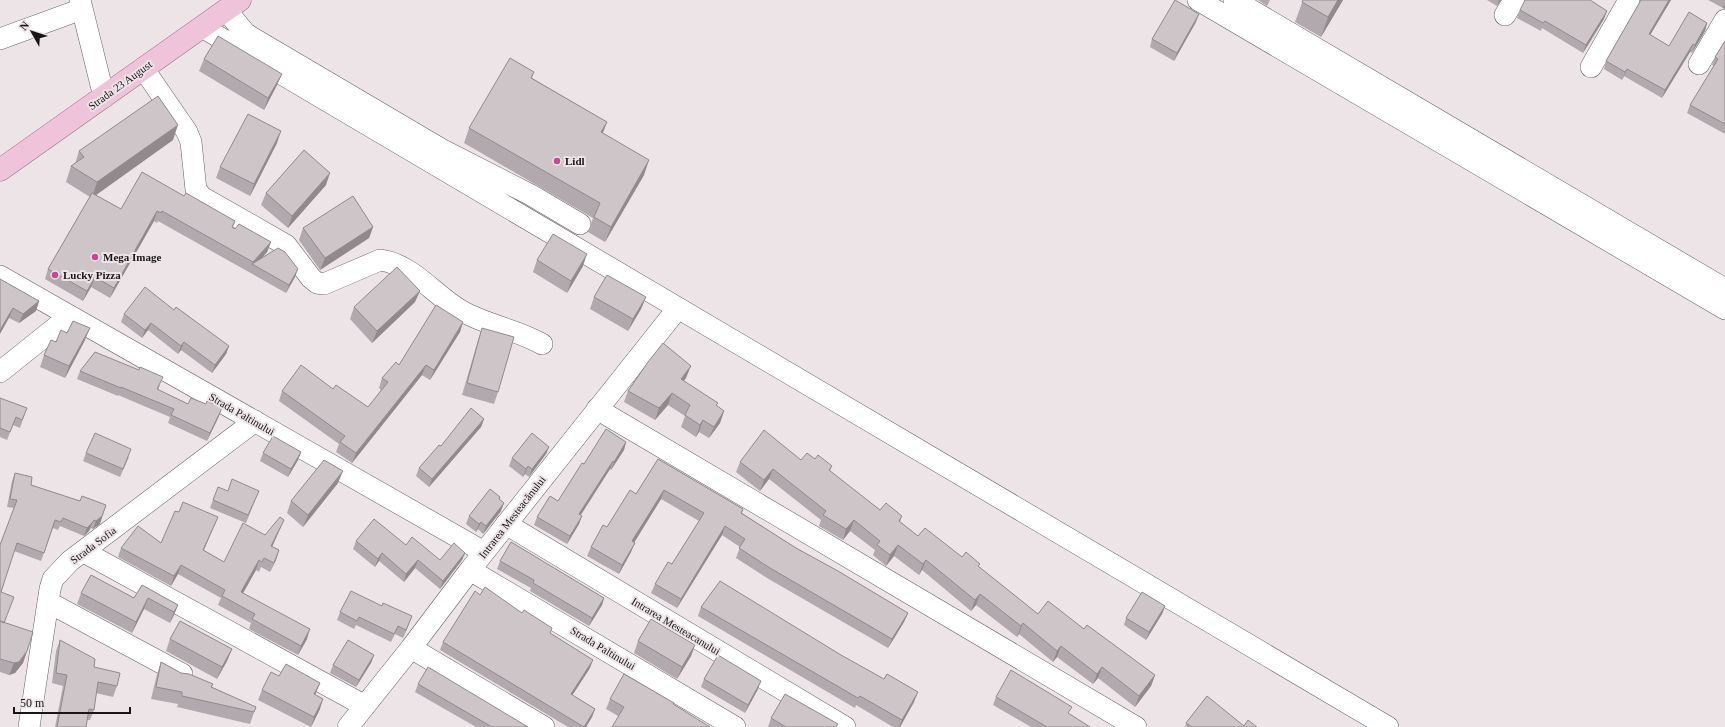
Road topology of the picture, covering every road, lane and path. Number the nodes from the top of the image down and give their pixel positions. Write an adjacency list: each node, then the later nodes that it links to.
1 (1198, 0): 18 (street)
2 (1234, 0): 16 (street)
3 (1630, 0): 10 (street)
4 (81, 5): 8 (street); 12 (street)
5 (233, 5): 7 (main road, Strada 23 August); 14 (street)
6 (1725, 20): 9 (street)
7 (202, 27): 11 (main road, Strada 23 August); 17 (street)
8 (0, 39)
9 (1699, 64)
10 (1591, 66)
11 (143, 68): 12 (main road, Strada 23 August); 20 (street)
12 (104, 97): 13 (main road, Strada 23 August)
13 (0, 170)
14 (580, 224)
15 (0, 276): 19 (street, Strada Paltinului)
16 (1725, 289)
17 (678, 308): 22 (street, Intrarea Mesteacănului); 37 (street)
18 (1725, 309)
19 (70, 316): 21 (street); 23 (street, Strada Paltinului)
20 (542, 344)
21 (0, 372)
22 (597, 409): 24 (street, Intrarea Mesteacănului); 36 (street)
23 (254, 421): 25 (street, Strada Sofia); 26 (street, Strada Paltinului)
24 (506, 524): 26 (street, Intrarea Mesteacănului); 35 (street, Intrarea Mesteacanului)
25 (84, 552): 28 (street, Strada Sofia); 31 (street)
26 (484, 552): 27 (street, Intrarea Mesteacănului)
27 (470, 570): 29 (street, Intrarea Mesteacănului); 34 (street, Strada Paltinului)
28 (48, 602): 30 (street); 32 (street, Strada Sofia)
29 (411, 648): 31 (street, Intrarea Mesteacănului); 33 (street)
30 (182, 674)
31 (358, 720)
32 (29, 727)
33 (544, 727)
34 (735, 727)
35 (845, 727)
36 (1136, 727)
37 (1388, 727)

